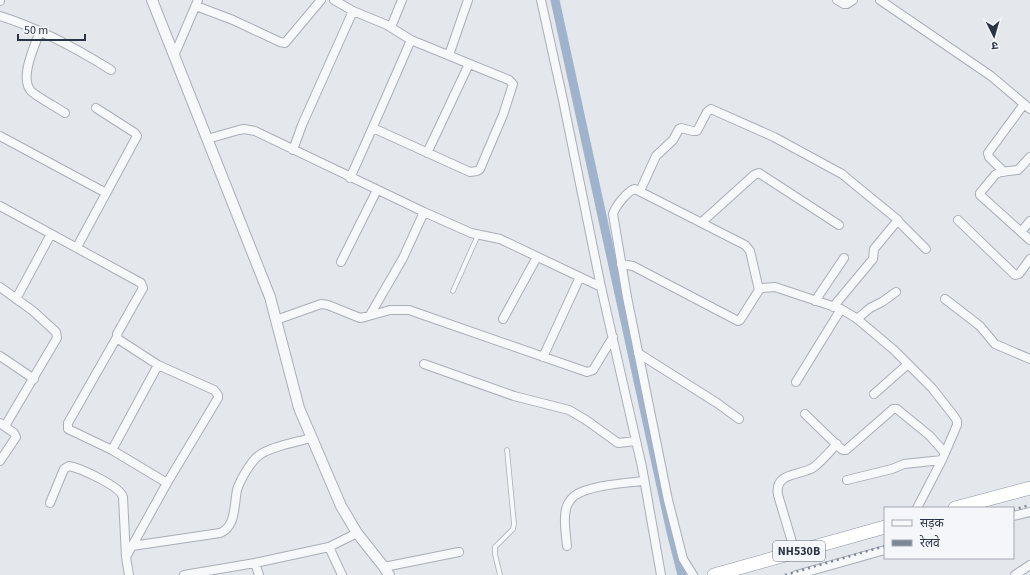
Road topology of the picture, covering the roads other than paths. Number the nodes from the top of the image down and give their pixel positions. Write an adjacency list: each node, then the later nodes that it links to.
1 (152, 0): 17 (street)
2 (321, 0): 10 (street)
3 (334, 0): 11 (street)
4 (402, 0): 13 (street)
5 (468, 0): 16 (street)
6 (544, 0): 54 (street)
7 (838, 0): 8 (street)
8 (853, 0)
9 (880, 0): 20 (street)
10 (197, 3): 17 (street)
11 (353, 11): 13 (street); 26 (street)
12 (0, 16): 14 (street)
13 (390, 28): 15 (street)
14 (40, 31): 19 (street); 22 (street)
15 (411, 40): 16 (street); 23 (street)
16 (449, 55): 18 (street)
17 (174, 56): 25 (street)
18 (469, 64): 27 (street); 27 (street)
19 (111, 70)
20 (1027, 107): 29 (street)
21 (96, 108): 33 (street)
22 (65, 113)
23 (373, 128): 27 (street); 30 (street)
24 (0, 136): 33 (street)
25 (207, 139): 26 (street); 66 (street)
26 (293, 150): 30 (street)
27 (427, 153)
28 (1030, 157): 29 (street)
29 (1004, 172): 41 (street)
30 (350, 178): 31 (street)
31 (377, 190): 35 (street); 50 (street)
32 (640, 191): 36 (street); 39 (street); 51 (street)
33 (106, 193): 45 (street)
34 (0, 206): 42 (street)
35 (424, 212): 43 (street); 63 (street)
36 (898, 220): 46 (street); 61 (street)
37 (958, 220): 49 (street)
38 (1030, 221): 41 (street)
39 (702, 222): 40 (street); 55 (street)
40 (839, 225)
41 (1021, 232): 44 (street)
42 (51, 234): 45 (street); 58 (street)
43 (478, 234): 47 (street); 56 (lane)
44 (1030, 240)
45 (77, 247): 67 (street)
46 (926, 249)
47 (537, 257): 52 (street); 64 (street)
48 (844, 258): 60 (street)
49 (1030, 259)
50 (341, 262)
51 (621, 264): 55 (street); 69 (street)
52 (580, 277): 54 (street); 71 (street)
53 (0, 287): 58 (street)
54 (601, 287): 68 (street)
55 (759, 290): 60 (street)
56 (453, 291)
57 (896, 292): 65 (street)
58 (16, 299): 76 (street)
59 (945, 299): 72 (street)
60 (815, 301): 61 (street)
61 (833, 307): 62 (street)
62 (841, 309): 65 (street); 77 (street)
63 (370, 315): 66 (street); 71 (street)
64 (503, 319)
65 (857, 319): 74 (street)
66 (276, 320): 82 (street)
67 (117, 337): 75 (street); 85 (street)
68 (613, 337): 71 (street); 83 (street)
69 (638, 353): 80 (street); 117 (street)
70 (0, 356): 76 (street)
71 (543, 357)
72 (1030, 360)
73 (424, 364): 83 (street)
74 (908, 364): 78 (street); 87 (street)
75 (158, 365): 85 (street); 91 (street)
76 (34, 379): 81 (street)
77 (796, 382)
78 (874, 394)
79 (805, 414): 84 (street)
80 (739, 419)
81 (2, 424): 88 (street)
82 (311, 438): 99 (street); 100 (street)
83 (636, 440): 90 (street)
84 (836, 444): 87 (street); 105 (street)
85 (112, 450): 91 (street)
86 (507, 450): 115 (lane)
87 (943, 456): 89 (street); 94 (street)
88 (0, 460)
89 (847, 480)
90 (644, 481): 101 (street); 116 (street)
91 (167, 483): 100 (street)
92 (1030, 488): 95 (highway)
93 (50, 503): 106 (street)
94 (918, 507)
95 (959, 507)
96 (1030, 512): 97 (street)
97 (1014, 516)
98 (884, 527): 105 (highway, NH530B)
99 (357, 533): 102 (street); 109 (street)
100 (132, 546): 106 (street)
101 (567, 546)
102 (329, 547): 107 (street); 114 (street)
103 (884, 550): 119 (street)
104 (459, 552): 109 (street)
105 (795, 552): 118 (highway, NH530B)
106 (126, 557): 111 (street)
107 (255, 563): 110 (street); 113 (street)
108 (1030, 565): 120 (street)
109 (386, 571)
110 (199, 574): 112 (street)
111 (129, 575)
112 (184, 575)
113 (259, 575)
114 (342, 575)
115 (500, 575)
116 (661, 575)
117 (693, 575)
118 (714, 575)
119 (796, 575)
120 (1015, 575)

